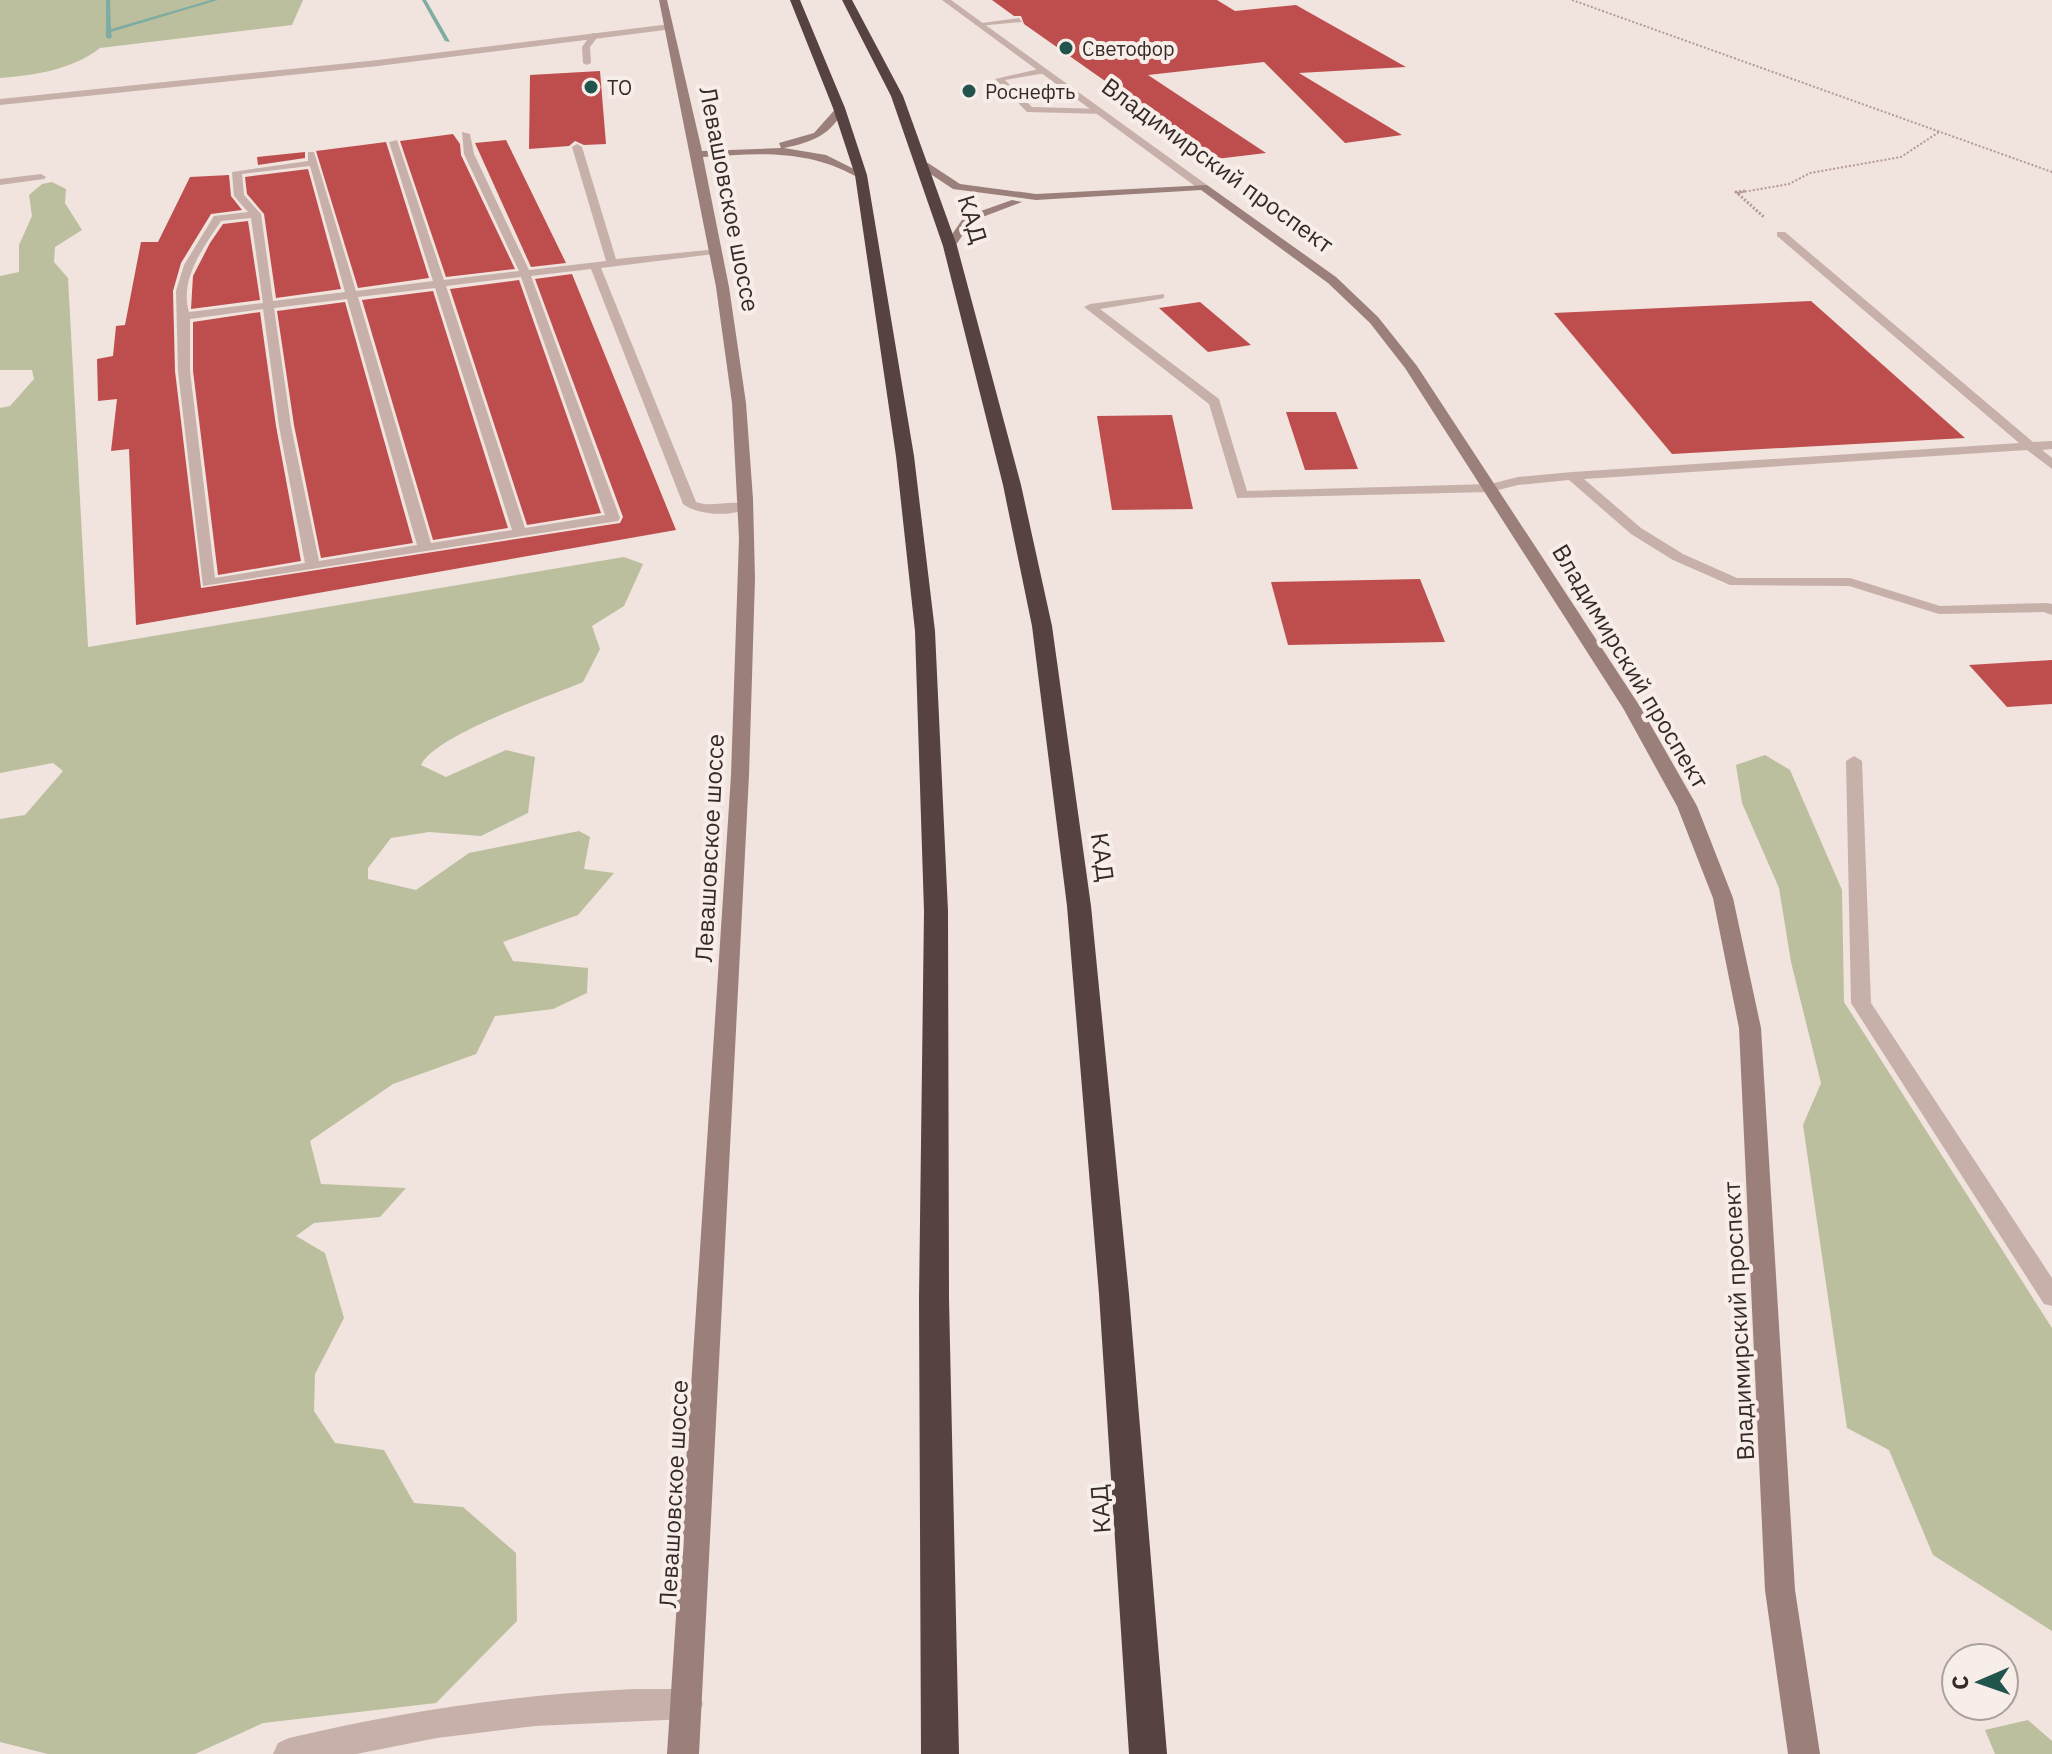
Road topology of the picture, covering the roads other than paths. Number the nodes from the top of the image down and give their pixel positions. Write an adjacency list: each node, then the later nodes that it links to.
1 (663, 0): 7 (main road, Левашовское шоссе)
2 (795, 0): 12 (highway)
3 (847, 0): 19 (highway, КАД)
4 (946, 0): 6 (street, Владимирский проспект)
5 (1019, 20): 6 (lane)
6 (978, 24): 10 (street, Владимирский проспект)
7 (670, 27): 8 (street); 18 (main road, Левашовское шоссе)
8 (595, 35): 9 (lane); 11 (street)
9 (587, 63)
10 (1043, 71): 13 (street, Владимирский проспект); 13 (lane)
11 (0, 102)
12 (839, 108): 17 (main road); 20 (highway)
13 (1102, 112): 23 (street, Владимирский проспект)
14 (465, 134): 31 (lane)
15 (394, 142): 32 (lane)
16 (577, 147): 29 (lane)
17 (747, 151): 18 (main road); 20 (main road)
18 (695, 155): 28 (main road, Левашовское шоссе)
19 (924, 165): 24 (main road); 27 (highway, КАД)
20 (861, 175): 52 (highway)
21 (41, 177): 22 (lane)
22 (0, 182)
23 (1203, 187): 24 (main road); 41 (main road, Владимирский проспект)
24 (1036, 197): 27 (main road)
25 (256, 214): 34 (lane); 35 (lane); 36 (lane)
26 (1781, 234): 38 (lane)
27 (950, 246): 53 (highway, КАД)
28 (714, 251): 29 (lane); 42 (main road, Левашовское шоссе)
29 (612, 263): 30 (lane)
30 (595, 265): 31 (lane); 42 (lane)
31 (525, 273): 32 (lane); 43 (lane)
32 (437, 285): 34 (lane); 43 (lane)
33 (1160, 296): 41 (lane)
34 (352, 297): 35 (lane); 44 (lane)
35 (266, 305): 36 (lane); 45 (lane)
36 (184, 316): 45 (lane)
37 (2052, 445): 38 (lane)
38 (2030, 446): 39 (lane); 40 (lane)
39 (2052, 465)
40 (1572, 476): 41 (lane); 46 (lane)
41 (1490, 488): 54 (main road, Владимирский проспект)
42 (744, 507): 49 (main road, Левашовское шоссе)
43 (520, 533): 44 (lane)
44 (425, 548): 45 (lane)
45 (313, 566)
46 (2052, 611)
47 (1854, 761): 48 (lane)
48 (2052, 1297)
49 (687, 1704): 50 (street); 51 (main road, Левашовское шоссе)
50 (289, 1754)
51 (683, 1754)
52 (940, 1754)
53 (1148, 1754)
54 (1804, 1754)

